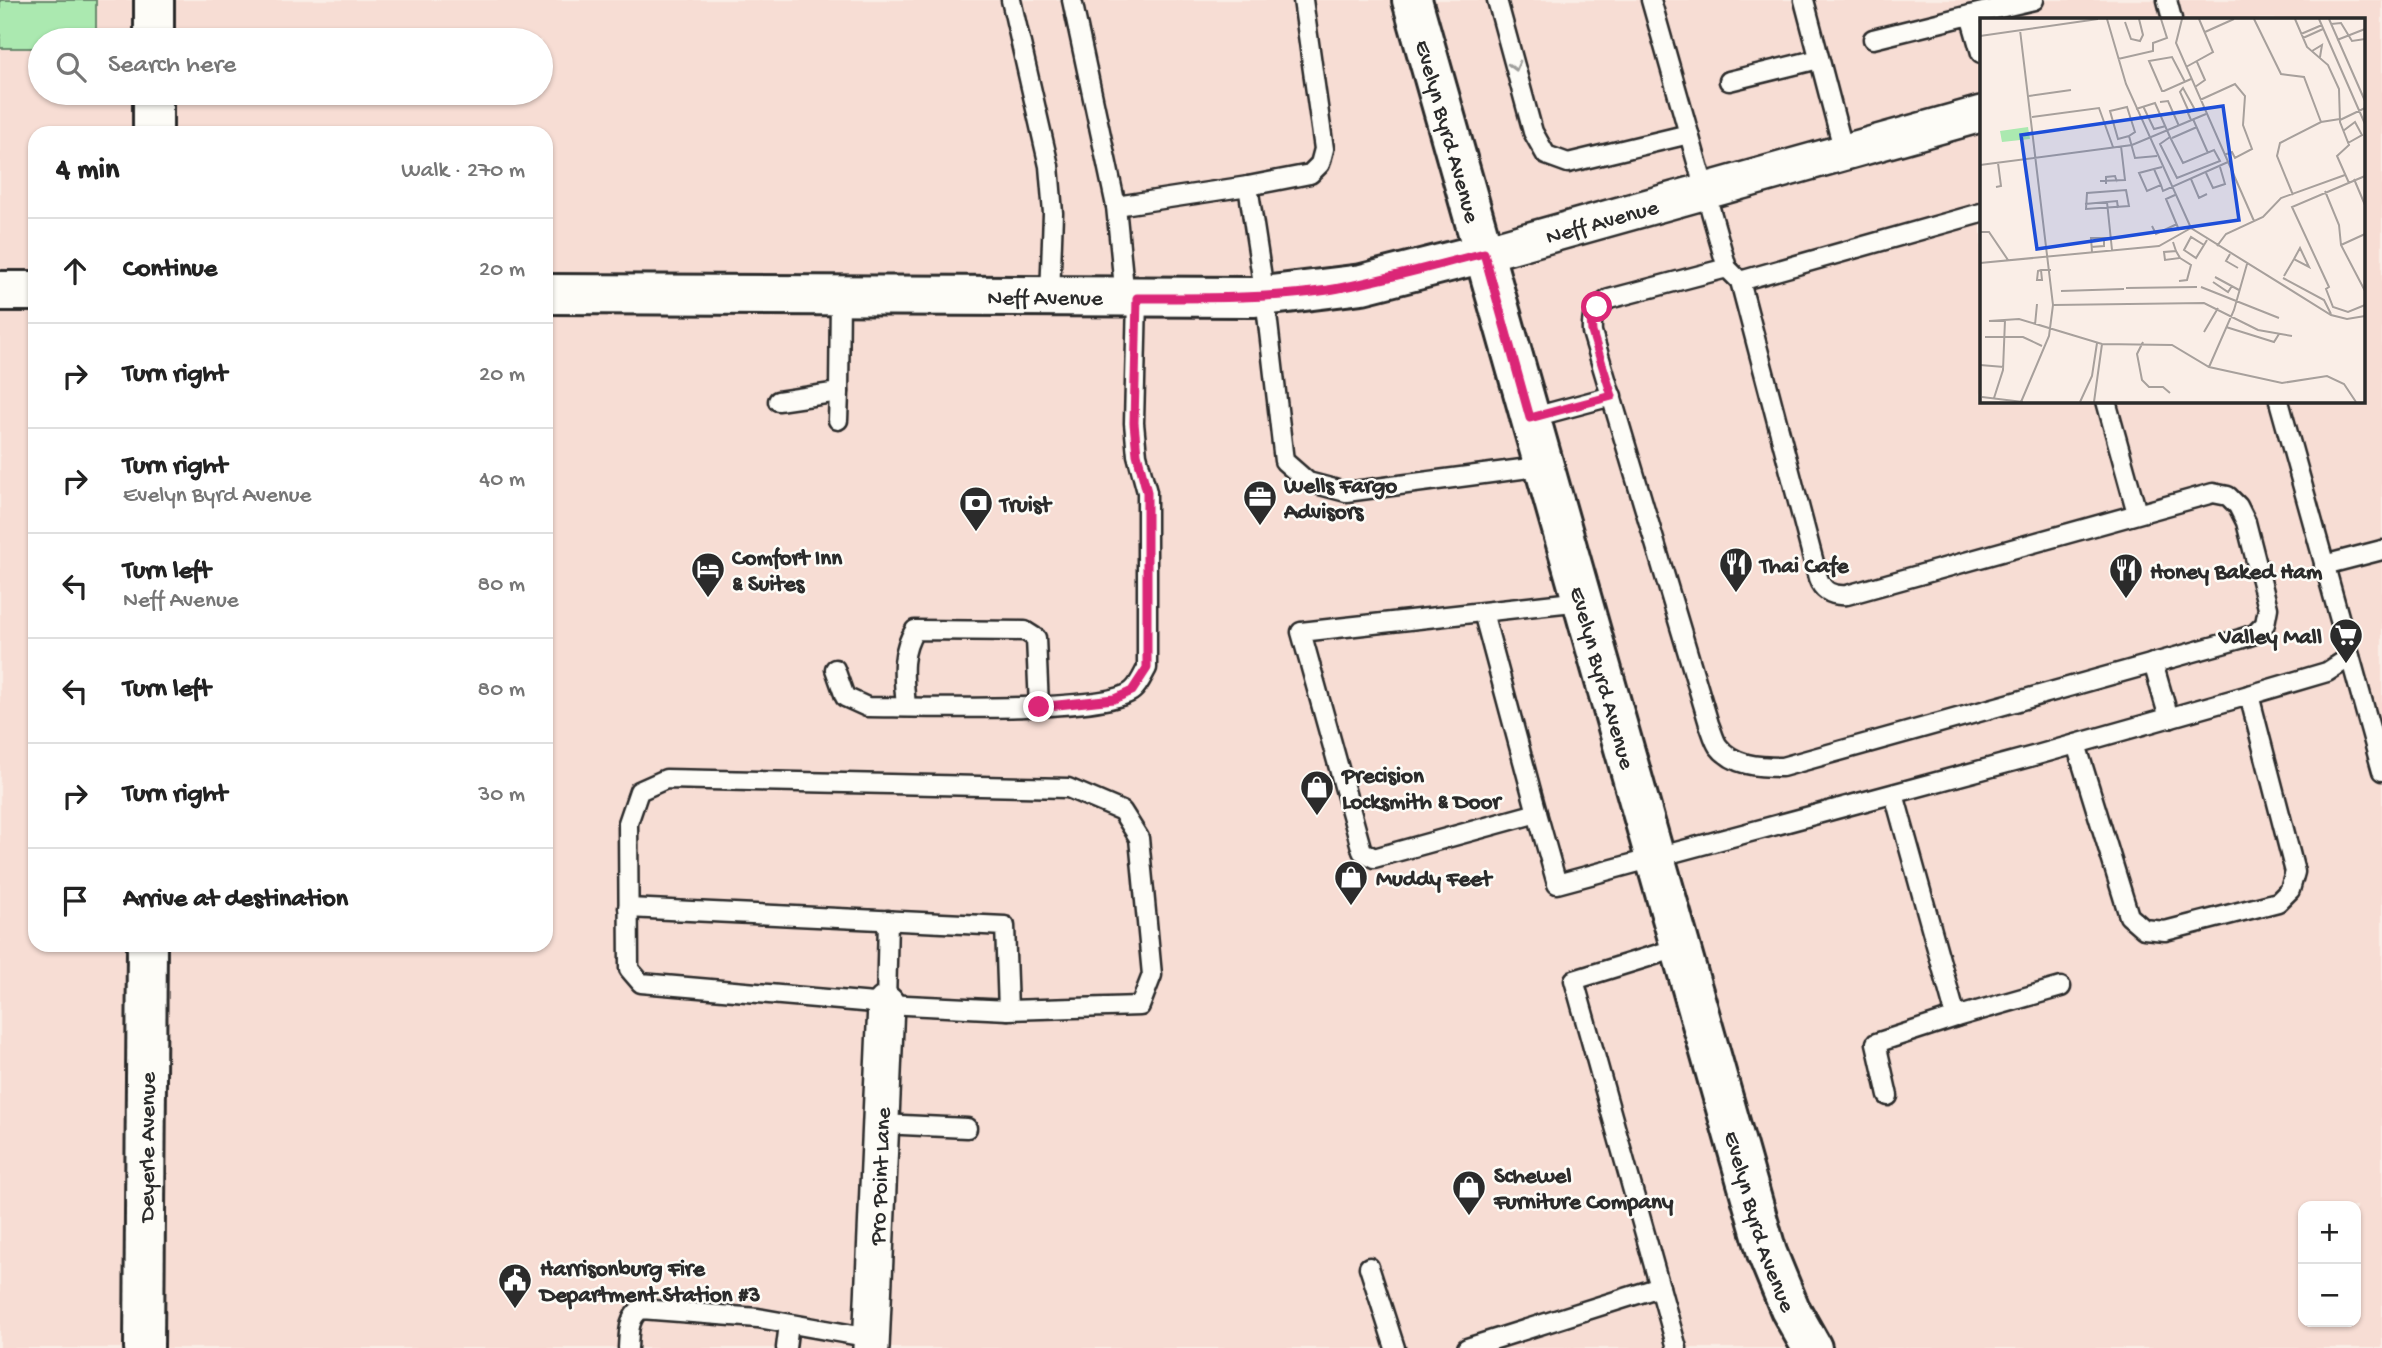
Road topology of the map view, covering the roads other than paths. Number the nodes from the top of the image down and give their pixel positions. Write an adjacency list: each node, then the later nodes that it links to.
1 (154, 0): 13 (street)
2 (1012, 0): 33 (lane)
3 (1072, 0): 25 (lane)
4 (1303, 0): 23 (lane)
5 (1412, 0): 27 (street, Evelyn Byrd Avenue)
6 (1497, 0): 21 (lane, one-way to 21)
7 (1651, 0): 21 (lane)
8 (1804, 0): 16 (lane)
9 (2034, 0): 11 (lane)
10 (2167, 0): 12 (lane)
11 (1975, 9): 14 (lane); 15 (lane)
12 (2172, 18)
13 (154, 28)
14 (1873, 39)
15 (1980, 46)
16 (1819, 59): 17 (lane); 22 (lane)
17 (1729, 81)
18 (153, 105): 20 (street)
19 (1980, 114): 22 (street, Neff Avenue)
20 (153, 126)
21 (1689, 134): 24 (lane)
22 (1844, 152): 24 (street, Neff Avenue)
23 (1248, 186): 25 (lane); 34 (lane)
24 (1705, 191): 27 (street, Neff Avenue); 28 (lane)
25 (1116, 206): 35 (lane)
26 (1980, 213): 28 (lane)
27 (1484, 253): 34 (street, Neff Avenue); 41 (street, Evelyn Byrd Avenue)
28 (1733, 274): 37 (lane); 44 (lane)
29 (0, 291): 30 (street)
30 (28, 291)
31 (553, 294): 32 (street, Neff Avenue)
32 (840, 296): 33 (street, Neff Avenue); 36 (lane)
33 (1050, 297): 35 (street, Neff Avenue)
34 (1265, 297): 35 (street, Neff Avenue); 43 (lane)
35 (1131, 298): 54 (lane)
36 (839, 392): 38 (lane); 42 (lane)
37 (1612, 396): 41 (lane); 50 (lane)
38 (778, 401)
39 (2106, 402): 44 (lane)
40 (2279, 402): 46 (lane)
41 (1530, 418): 43 (street, Evelyn Byrd Avenue)
42 (838, 420)
43 (1544, 466): 47 (street, Evelyn Byrd Avenue)
44 (2137, 513): 50 (lane)
45 (2382, 550): 46 (lane)
46 (2325, 565): 49 (lane)
47 (1582, 601): 48 (lane); 60 (street, Evelyn Byrd Avenue)
48 (1483, 612): 59 (lane); 59 (lane)
49 (2350, 657): 52 (lane); 57 (lane)
50 (2153, 663): 55 (lane)
51 (835, 669): 53 (lane)
52 (2249, 695): 55 (lane); 56 (lane)
53 (906, 707): 54 (lane); 54 (lane)
54 (1039, 707)
55 (2169, 718): 56 (lane)
56 (2076, 744): 58 (lane)
57 (2382, 771)
58 (1894, 794): 60 (lane); 68 (lane)
59 (1537, 813): 60 (lane)
60 (1656, 858): 63 (street, Evelyn Byrd Avenue)
61 (628, 908): 62 (lane); 66 (lane); 67 (lane)
62 (888, 920): 66 (lane); 67 (lane)
63 (1681, 947): 73 (lane); 82 (street, Evelyn Byrd Avenue)
64 (147, 952): 76 (street, Deyerle Avenue)
65 (2061, 987): 68 (lane)
66 (886, 1004): 67 (lane); 70 (street, Pro Point Lane)
67 (1007, 1010)
68 (1956, 1017): 69 (lane)
69 (1888, 1096)
70 (881, 1124): 71 (lane); 75 (street, Pro Point Lane)
71 (967, 1128)
72 (1369, 1267): 79 (lane)
73 (1660, 1287): 80 (lane); 81 (lane)
74 (789, 1324): 75 (lane); 77 (lane); 78 (lane)
75 (871, 1343)
76 (145, 1348)
77 (628, 1348)
78 (786, 1348)
79 (1395, 1348)
80 (1467, 1348)
81 (1677, 1348)
82 (1812, 1348)

